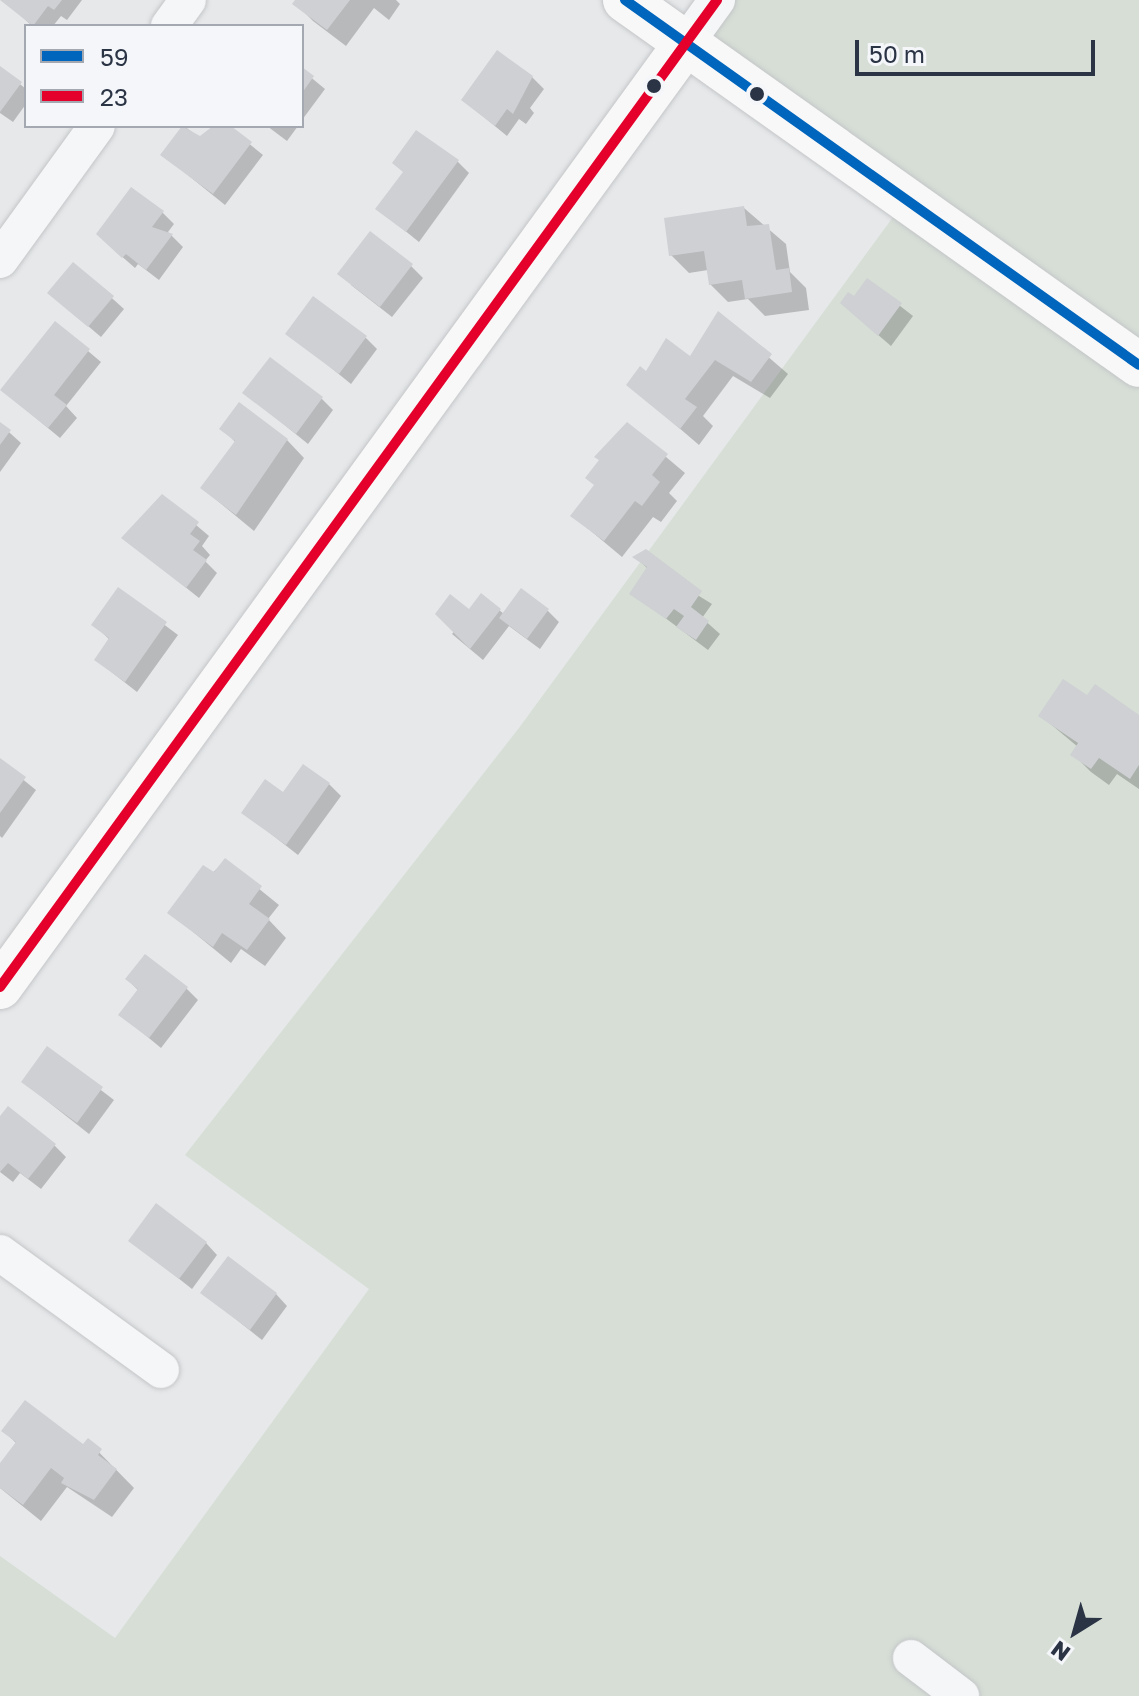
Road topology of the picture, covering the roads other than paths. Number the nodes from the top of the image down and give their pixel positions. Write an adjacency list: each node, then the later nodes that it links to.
1 (188, 0): 4 (street)
2 (625, 0): 5 (street)
3 (717, 0): 5 (street)
4 (170, 24)
5 (686, 43): 8 (street); 9 (street)
6 (96, 128): 7 (street)
7 (0, 260)
8 (1139, 365)
9 (0, 987)
10 (0, 1253): 11 (street)
11 (161, 1370)
12 (911, 1658): 13 (street)
13 (961, 1696)

